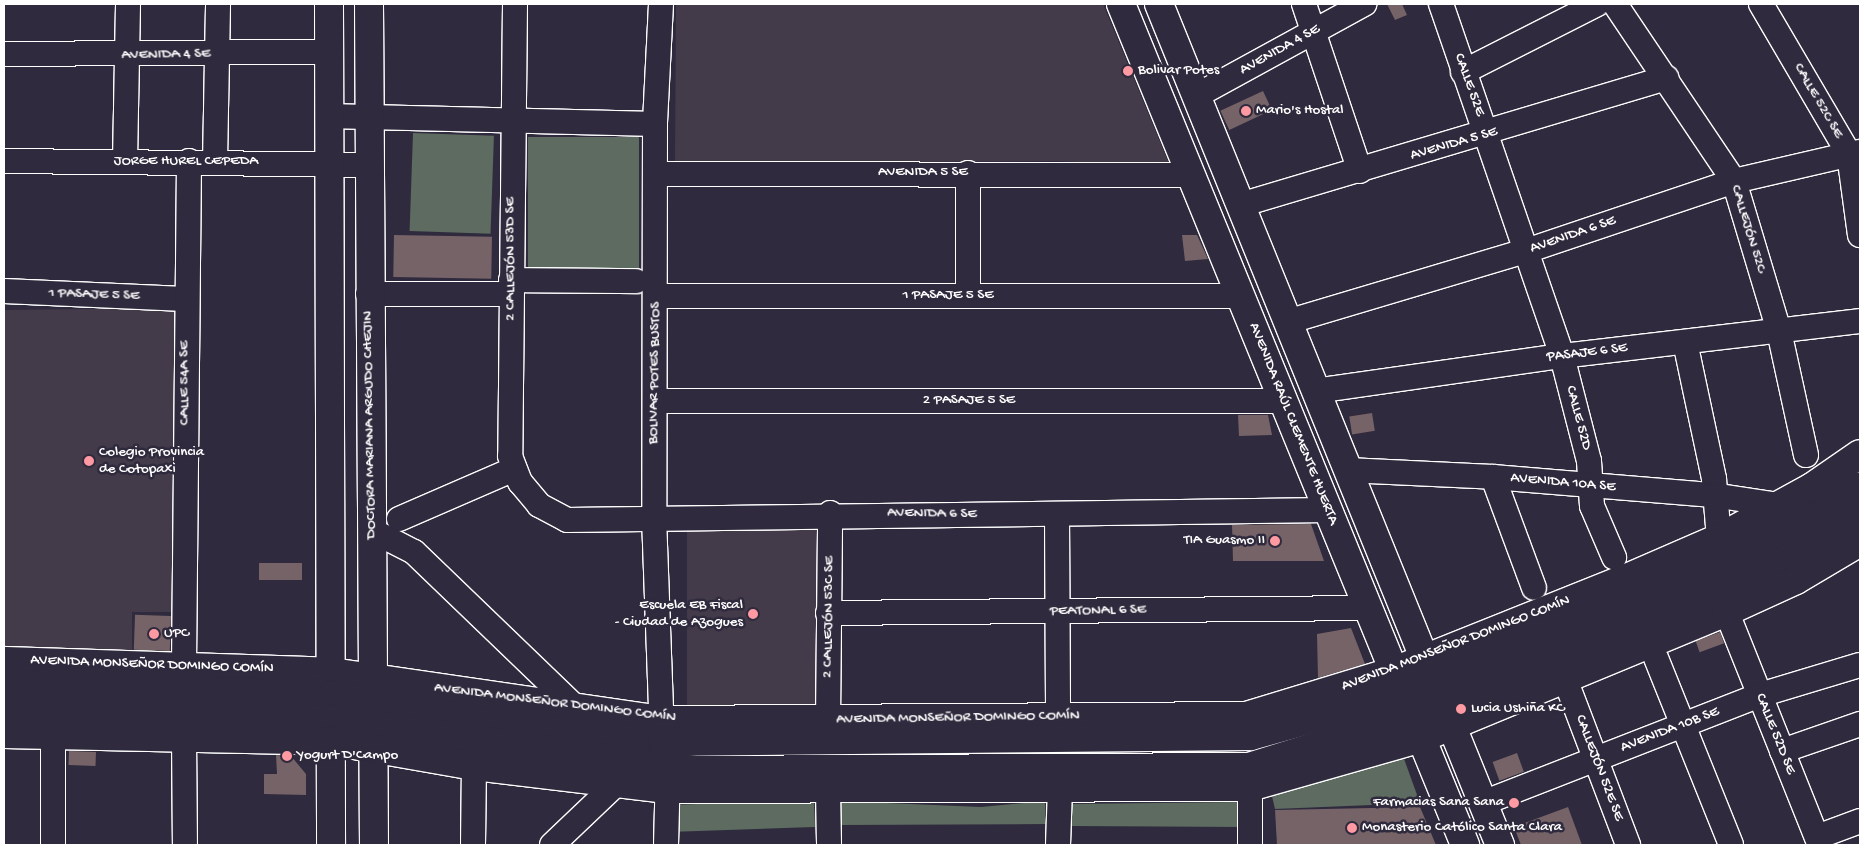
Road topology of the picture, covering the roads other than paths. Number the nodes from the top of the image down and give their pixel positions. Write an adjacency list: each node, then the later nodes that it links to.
1 (128, 4): 20 (street)
2 (218, 4): 19 (street)
3 (329, 4): 17 (main road)
4 (369, 4): 25 (main road, DOCTORA MARIANA ARGUDO CHEJIN)
5 (515, 4): 26 (street, 2 CALLEJÓN 53D SE)
6 (661, 4): 27 (street, BOLIVAR POTES BUSTOS)
7 (1121, 4): 39 (main road, AVENIDA RAÚL CLEMENTE HUERTA)
8 (1131, 4): 93 (street)
9 (1159, 4): 23 (main road, AVENIDA RAÚL CLEMENTE HUERTA)
10 (1304, 4): 16 (street)
11 (1364, 4): 16 (street, AVENIDA 4 SE)
12 (1440, 4): 21 (street, CALLE 52E)
13 (1597, 4): 21 (street)
14 (1615, 4): 22 (street, CALLEJÓN 52C)
15 (1761, 4): 29 (street, CALLE 52C SE)
16 (1313, 32): 23 (street, AVENIDA 4 SE); 36 (street)
17 (329, 52): 19 (street, AVENIDA 4 SE); 24 (main road)
18 (4, 54): 20 (street, AVENIDA 4 SE)
19 (218, 54): 20 (street, AVENIDA 4 SE); 33 (street)
20 (127, 56): 31 (street)
21 (1463, 72): 28 (street, CALLE 52E)
22 (1666, 78): 28 (street, AVENIDA 5 SE); 40 (street, CALLEJÓN 52C)
23 (1196, 96): 41 (main road, AVENIDA RAÚL CLEMENTE HUERTA)
24 (328, 116): 25 (street); 34 (main road)
25 (368, 118): 26 (street); 35 (main road, DOCTORA MARIANA ARGUDO CHEJIN)
26 (512, 122): 27 (street); 45 (street, 2 CALLEJÓN 53D SE)
27 (656, 124): 38 (street, BOLIVAR POTES BUSTOS)
28 (1487, 135): 36 (street, AVENIDA 5 SE); 43 (street, CALLE 52E)
29 (1855, 153): 40 (street, AVENIDA 6 SE); 42 (street, CALLE 52C SE)
30 (4, 161): 31 (street, JORGE HUREL CEPEDA)
31 (125, 161): 32 (street, JORGE HUREL CEPEDA)
32 (189, 162): 33 (street, JORGE HUREL CEPEDA); 51 (street, CALLE 54A SE)
33 (215, 162): 34 (street, JORGE HUREL CEPEDA)
34 (327, 162): 35 (street, JORGE HUREL CEPEDA); 94 (main road)
35 (368, 164): 47 (main road, DOCTORA MARIANA ARGUDO CHEJIN)
36 (1360, 171): 41 (street, AVENIDA 5 SE)
37 (968, 173): 38 (street, AVENIDA 5 SE); 39 (street, AVENIDA 5 SE); 49 (street)
38 (655, 174): 48 (street, BOLIVAR POTES BUSTOS)
39 (1190, 175): 50 (main road, AVENIDA RAÚL CLEMENTE HUERTA)
40 (1734, 181): 43 (street, AVENIDA 6 SE); 54 (street, CALLEJÓN 52C)
41 (1240, 205): 53 (main road, AVENIDA RAÚL CLEMENTE HUERTA)
42 (1860, 235)
43 (1528, 250): 53 (street, AVENIDA 6 SE); 56 (street, CALLE 52D)
44 (636, 281): 45 (street)
45 (511, 287): 47 (street); 62 (street, 2 CALLEJÓN 53D SE)
46 (4, 291): 51 (street, 1 PASAJE 5 SE)
47 (368, 294): 75 (main road, DOCTORA MARIANA ARGUDO CHEJIN)
48 (656, 296): 49 (street, 1 PASAJE 5 SE); 58 (street, BOLIVAR POTES BUSTOS)
49 (968, 296): 50 (street, 1 PASAJE 5 SE)
50 (1240, 296): 59 (main road, AVENIDA RAÚL CLEMENTE HUERTA)
51 (185, 299): 88 (street, CALLE 54A SE)
52 (1860, 321): 54 (street, PASAJE 6 SE)
53 (1287, 322): 57 (main road, AVENIDA RAÚL CLEMENTE HUERTA)
54 (1779, 331): 55 (street, PASAJE 6 SE); 61 (street, CALLEJÓN 52C)
55 (1685, 342): 56 (street, PASAJE 6 SE); 67 (street)
56 (1562, 356): 57 (street, PASAJE 6 SE); 65 (street, CALLE 52D)
57 (1315, 391): 63 (main road, AVENIDA RAÚL CLEMENTE HUERTA)
58 (655, 400): 59 (street, 2 PASAJE 5 SE); 73 (street, BOLIVAR POTES BUSTOS)
59 (1283, 401): 69 (main road, AVENIDA RAÚL CLEMENTE HUERTA)
60 (1860, 454): 68 (main road, AVENIDA MONSEÑOR DOMINGO COMÍN)
61 (1806, 455)
62 (514, 469): 73 (street, AVENIDA 6 SE); 74 (street)
63 (1347, 470): 64 (street, AVENIDA 10A SE); 93 (main road, AVENIDA RAÚL CLEMENTE HUERTA)
64 (1493, 477): 65 (street, AVENIDA 10A SE); 81 (street)
65 (1592, 486): 67 (street, AVENIDA 10A SE); 78 (street, CALLE 52D)
66 (1860, 486): 79 (main road, AVENIDA MONSEÑOR DOMINGO COMÍN)
67 (1714, 495): 68 (street, AVENIDA 10A SE); 76 (street)
68 (1779, 505): 76 (main road, AVENIDA MONSEÑOR DOMINGO COMÍN)
69 (1328, 510): 72 (street, AVENIDA 6 SE); 82 (main road, AVENIDA RAÚL CLEMENTE HUERTA)
70 (1860, 512): 80 (main road, AVENIDA MONSEÑOR DOMINGO COMÍN)
71 (830, 513): 72 (street, AVENIDA 6 SE); 73 (street, AVENIDA 6 SE); 84 (street, 2 CALLEJÓN 53C SE)
72 (1057, 515): 83 (street)
73 (654, 517): 102 (street, BOLIVAR POTES BUSTOS)
74 (399, 519)
75 (371, 530): 95 (street); 97 (main road, DOCTORA MARIANA ARGUDO CHEJIN)
76 (1719, 538): 79 (main road, AVENIDA MONSEÑOR DOMINGO COMÍN)
77 (1860, 542): 80 (main road, AVENIDA MONSEÑOR DOMINGO COMÍN)
78 (1614, 557)
79 (1679, 568): 93 (main road, AVENIDA MONSEÑOR DOMINGO COMÍN)
80 (1791, 570): 93 (main road, AVENIDA MONSEÑOR DOMINGO COMÍN)
81 (1534, 588)
82 (1368, 608): 83 (street, PEATONAL 6 SE); 93 (main road, AVENIDA RAÚL CLEMENTE HUERTA)
83 (1058, 612): 84 (street, PEATONAL 6 SE); 98 (street)
84 (828, 613): 99 (street, 2 CALLEJÓN 53C SE)
85 (1731, 623): 92 (street, CALLE 52D SE)
86 (1656, 658): 101 (street)
87 (4, 660): 88 (main road, AVENIDA MONSEÑOR DOMINGO COMÍN)
88 (184, 665): 94 (main road, AVENIDA MONSEÑOR DOMINGO COMÍN)
89 (1860, 665): 92 (street, AVENIDA 10B SE)
90 (4, 685): 94 (main road, AVENIDA MONSEÑOR DOMINGO COMÍN)
91 (1570, 692): 107 (street, CALLEJÓN 52E SE)
92 (1760, 695): 101 (street, AVENIDA 10B SE); 106 (street, CALLE 52D SE)
93 (1421, 699): 98 (main road, AVENIDA MONSEÑOR DOMINGO COMÍN); 102 (main road, AVENIDA MONSEÑOR DOMINGO COMÍN); 110 (main road, AVENIDA MONSEÑOR DOMINGO COMÍN); 112 (main road, AVENIDA MONSEÑOR DOMINGO COMÍN); 115 (main road, AVENIDA RAÚL CLEMENTE HUERTA); 128 (main road, AVENIDA RAÚL CLEMENTE HUERTA); 129 (street)
94 (332, 707): 96 (main road, AVENIDA MONSEÑOR DOMINGO COMÍN); 97 (main road, AVENIDA MONSEÑOR DOMINGO COMÍN); 97 (main road, AVENIDA MONSEÑOR DOMINGO COMÍN); 105 (main road, AVENIDA MONSEÑOR DOMINGO COMÍN); 120 (main road)
95 (576, 708): 97 (main road, AVENIDA MONSEÑOR DOMINGO COMÍN); 102 (main road, AVENIDA MONSEÑOR DOMINGO COMÍN)
96 (4, 712)
97 (375, 712): 102 (main road, AVENIDA MONSEÑOR DOMINGO COMÍN); 108 (main road, AVENIDA MONSEÑOR DOMINGO COMÍN); 109 (main road, AVENIDA MONSEÑOR DOMINGO COMÍN); 121 (main road, DOCTORA MARIANA ARGUDO CHEJIN)
98 (1058, 716): 99 (main road, AVENIDA MONSEÑOR DOMINGO COMÍN)
99 (828, 720): 102 (main road, AVENIDA MONSEÑOR DOMINGO COMÍN)
100 (1860, 724): 106 (street)
101 (1683, 726): 107 (street, AVENIDA 10B SE); 132 (street)
102 (662, 731)
103 (4, 734): 104 (main road, AVENIDA MONSEÑOR DOMINGO COMÍN)
104 (53, 735): 105 (main road, AVENIDA MONSEÑOR DOMINGO COMÍN); 118 (street)
105 (184, 736): 119 (street)
106 (1782, 751): 117 (street, CALLE 52D SE)
107 (1594, 758): 115 (street, AVENIDA 10B SE); 131 (street, CALLEJÓN 52E SE)
108 (474, 766): 111 (main road, AVENIDA MONSEÑOR DOMINGO COMÍN); 122 (street)
109 (668, 778): 110 (main road, AVENIDA MONSEÑOR DOMINGO COMÍN); 111 (main road, AVENIDA MONSEÑOR DOMINGO COMÍN); 114 (main road, AVENIDA MONSEÑOR DOMINGO COMÍN); 124 (street)
110 (1118, 778): 112 (main road, AVENIDA MONSEÑOR DOMINGO COMÍN); 113 (main road, AVENIDA MONSEÑOR DOMINGO COMÍN)
111 (615, 785): 123 (street)
112 (1250, 787): 127 (street)
113 (1060, 789): 114 (main road, AVENIDA MONSEÑOR DOMINGO COMÍN); 126 (street)
114 (828, 791): 125 (street)
115 (1483, 803): 130 (main road, AVENIDA RAÚL CLEMENTE HUERTA)
116 (1860, 822): 117 (street)
117 (1818, 841)
118 (53, 845)
119 (185, 845)
120 (330, 845)
121 (374, 845)
122 (473, 845)
123 (552, 845)
124 (666, 845)
125 (829, 845)
126 (1058, 845)
127 (1250, 845)
128 (1465, 845)
129 (1474, 845)
130 (1500, 845)
131 (1628, 845)
132 (1730, 845)

